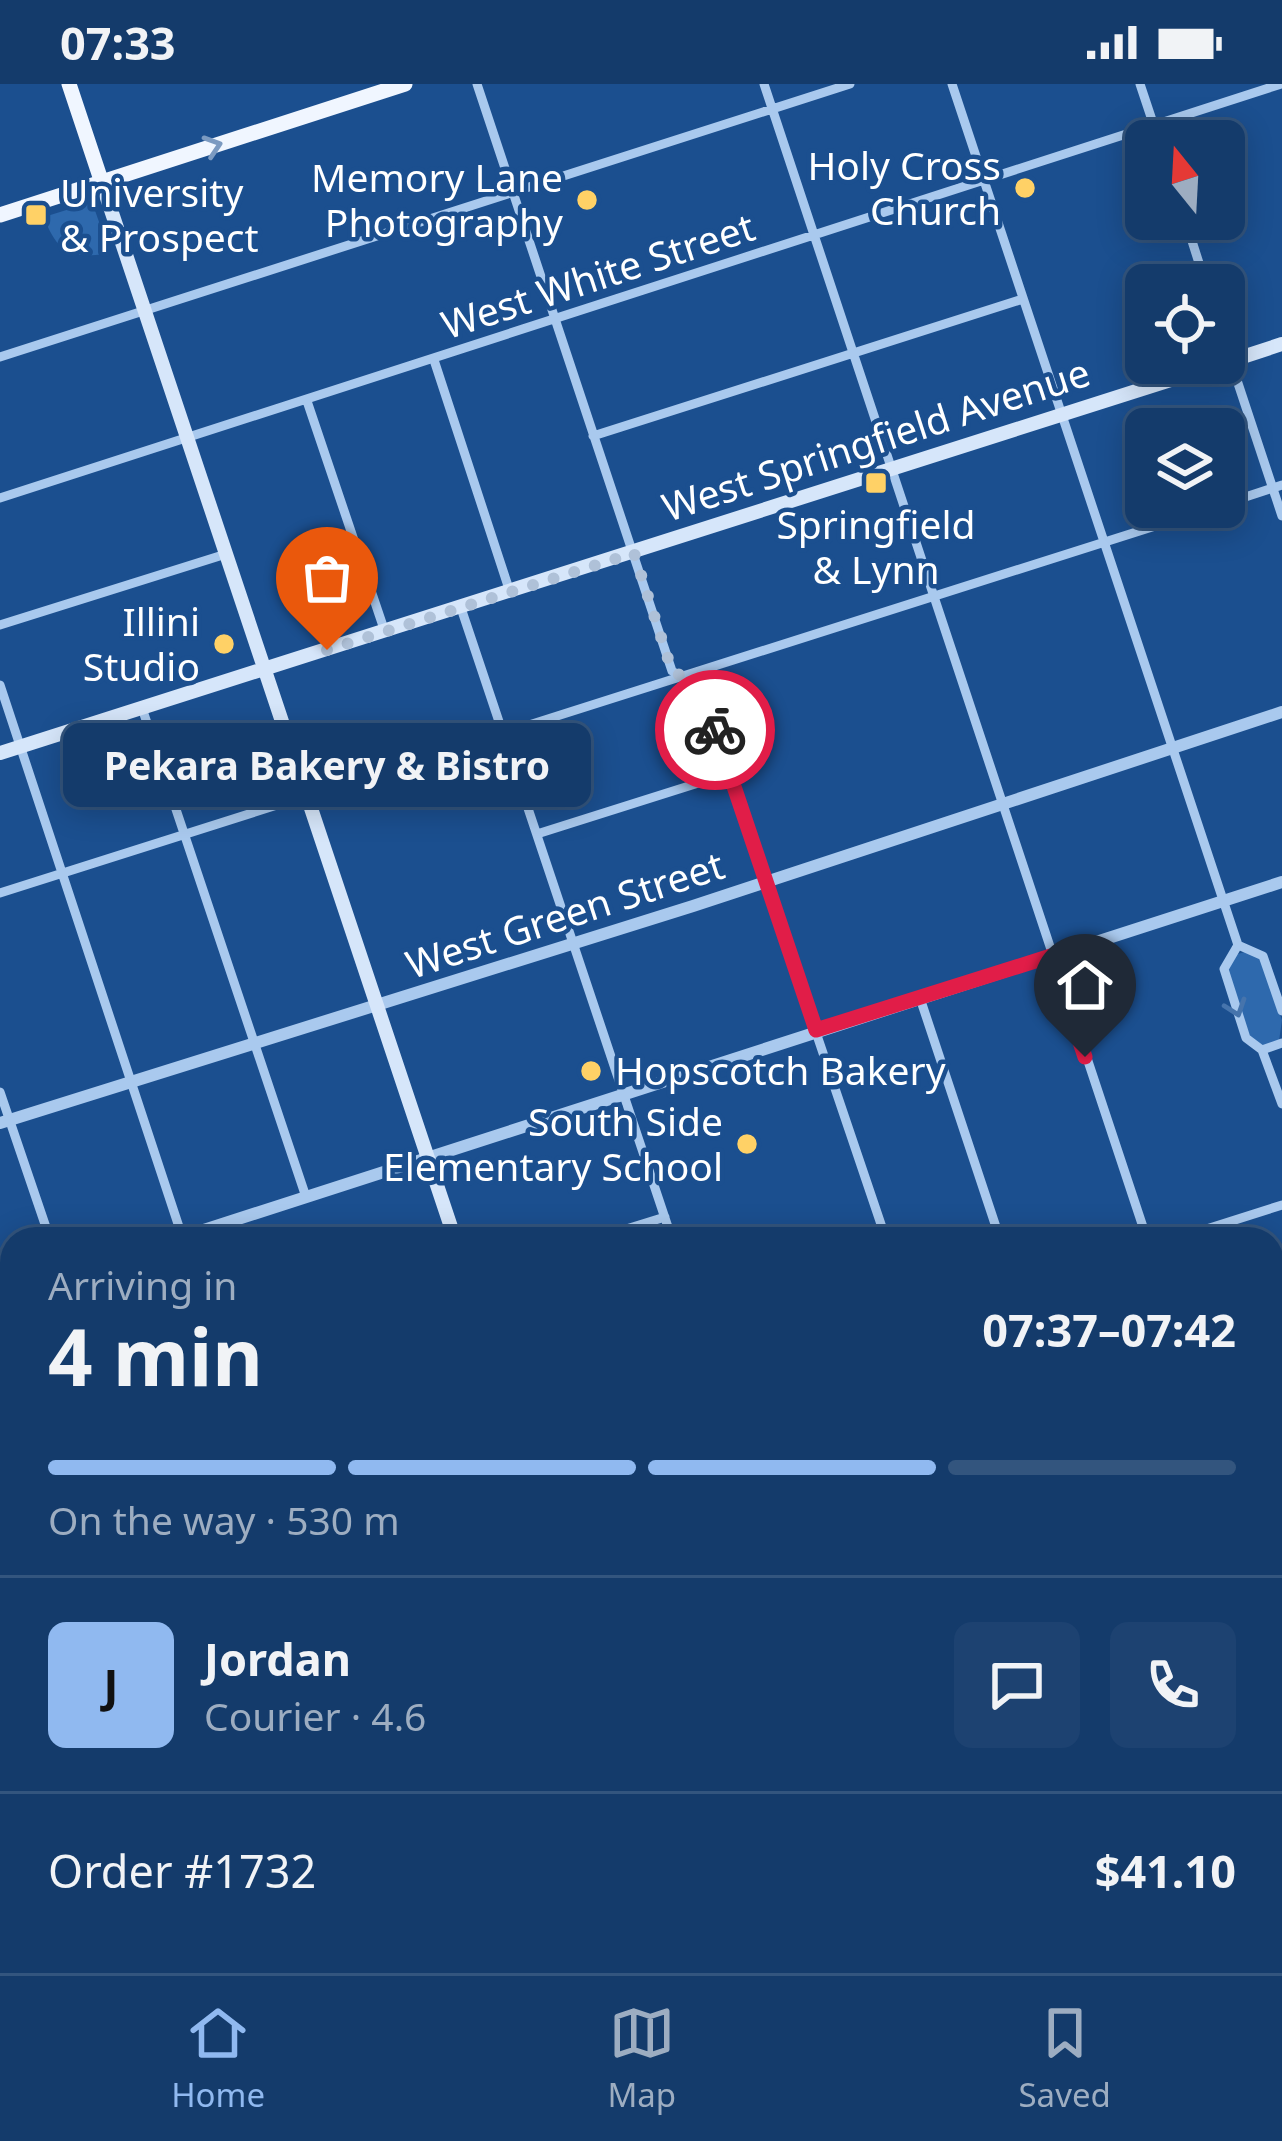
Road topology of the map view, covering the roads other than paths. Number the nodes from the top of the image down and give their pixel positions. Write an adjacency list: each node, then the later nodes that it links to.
1 (69, 84): 14 (main road)
2 (405, 84): 14 (main road, one-way to 2)
3 (478, 84): 15 (street)
4 (764, 84): 9 (street)
5 (850, 84): 9 (street)
6 (952, 84): 13 (street)
7 (1140, 84): 10 (street)
8 (1281, 84): 11 (street, West White Street)
9 (772, 110): 15 (street); 17 (street)
10 (1152, 120)
11 (1172, 120)
12 (1125, 136): 13 (street, West White Street)
13 (985, 182): 17 (street, West White Street); 18 (street)
14 (102, 183): 16 (main road); 19 (main road)
15 (514, 194): 19 (street); 20 (street)
16 (0, 215)
17 (814, 238): 20 (street, West White Street); 22 (street)
18 (1024, 299): 22 (street); 29 (street)
19 (145, 312): 24 (street); 31 (main road)
20 (555, 321): 25 (street, West White Street); 30 (street)
21 (1282, 344): 23 (main road, West Springfield Avenue)
22 (852, 354): 30 (street); 32 (street)
23 (1245, 356)
24 (0, 357)
25 (434, 360): 28 (street, West White Street); 41 (street)
26 (1158, 384): 29 (main road, West Springfield Avenue)
27 (1235, 384): 33 (street)
28 (307, 401): 31 (street, West White Street); 45 (street)
29 (1062, 415): 32 (main road, West Springfield Avenue); 38 (street)
30 (593, 436): 39 (street)
31 (188, 440): 35 (street, West White Street); 40 (main road)
32 (891, 470): 39 (main road, West Springfield Avenue); 42 (street)
33 (1278, 487): 34 (street); 36 (street)
34 (1245, 497)
35 (0, 498)
36 (1282, 516)
37 (1151, 528): 38 (street)
38 (1105, 543): 42 (street); 53 (street)
39 (634, 553): 41 (main road, West Springfield Avenue); 47 (street)
40 (226, 554): 44 (street); 46 (main road)
41 (509, 592): 43 (main road, West Springfield Avenue)
42 (932, 598): 47 (street); 57 (street)
43 (461, 608): 45 (main road, West Springfield Avenue); 51 (street)
44 (0, 625)
45 (385, 632): 46 (main road, West Springfield Avenue)
46 (265, 670): 49 (main road, West Springfield Avenue); 56 (main road)
47 (684, 676): 51 (street); 55 (street)
48 (0, 686): 52 (street)
49 (142, 708): 52 (main road, West Springfield Avenue); 59 (street)
50 (1282, 712): 53 (street, West Green Street)
51 (503, 735): 56 (street); 58 (street)
52 (20, 746): 54 (main road, West Springfield Avenue); 60 (street)
53 (1173, 747): 57 (street, West Green Street); 64 (street)
54 (0, 753)
55 (730, 772): 58 (street); 61 (street)
56 (308, 798): 59 (street); 69 (main road)
57 (1003, 804): 61 (street, West Green Street); 67 (street)
58 (536, 834): 65 (street)
59 (185, 836): 60 (street); 73 (street)
60 (63, 874): 63 (street); 75 (street)
61 (767, 882): 65 (street, West Green Street); 71 (street)
62 (1282, 882): 64 (street)
63 (0, 893)
64 (1223, 901): 66 (street); 67 (street)
65 (575, 944): 69 (street, West Green Street); 77 (street)
66 (1238, 945): 70 (street); 74 (street, one-way to 74)
67 (1051, 956): 68 (street); 92 (street)
68 (920, 998): 71 (street); 91 (street)
69 (377, 1006): 73 (street, West Green Street); 80 (main road)
70 (1282, 1011)
71 (816, 1030): 77 (street); 90 (street)
72 (1282, 1043): 74 (street)
73 (255, 1044): 75 (street, West Green Street); 81 (street)
74 (1262, 1050): 78 (street)
75 (133, 1082): 79 (street, West Green Street); 85 (street)
76 (0, 1092): 79 (street)
77 (622, 1092): 80 (street); 83 (street)
78 (1282, 1104)
79 (5, 1122): 84 (street)
80 (427, 1155): 81 (street); 87 (main road)
81 (305, 1194): 86 (street)
82 (1282, 1205): 93 (street)
83 (665, 1217): 88 (street); 89 (street)
84 (45, 1227)
85 (177, 1227)
86 (211, 1227)
87 (451, 1227)
88 (633, 1227)
89 (669, 1227)
90 (882, 1227)
91 (996, 1227)
92 (1143, 1227)
93 (1213, 1227)

